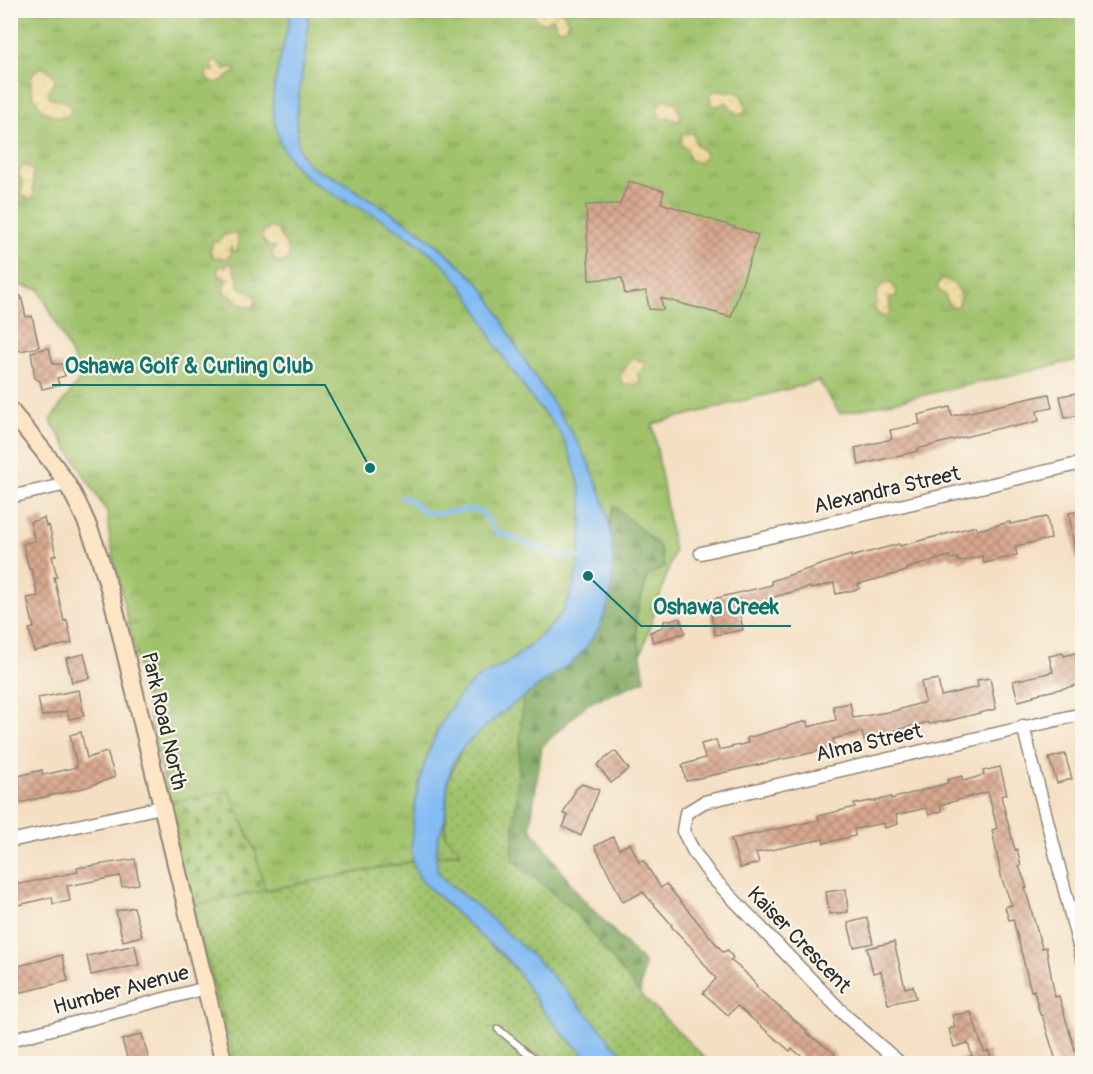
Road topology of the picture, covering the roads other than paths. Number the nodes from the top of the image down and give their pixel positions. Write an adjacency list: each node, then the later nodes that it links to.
1 (10, 410): 3 (main road, Park Road North)
2 (1083, 463): 5 (street, Alexandra Street)
3 (67, 484): 4 (street); 8 (main road, Park Road North)
4 (10, 497)
5 (701, 553)
6 (1083, 714): 7 (street, Alma Street)
7 (1023, 726): 9 (street, Alma Street); 11 (street)
8 (161, 807): 10 (street); 12 (main road, Park Road North)
9 (683, 831): 17 (street, Kaiser Crescent)
10 (10, 841)
11 (1083, 958)
12 (206, 988): 14 (street, Humber Avenue); 15 (main road, Park Road North)
13 (498, 1029): 16 (lane)
14 (10, 1040)
15 (224, 1064)
16 (541, 1064)
17 (901, 1064)

